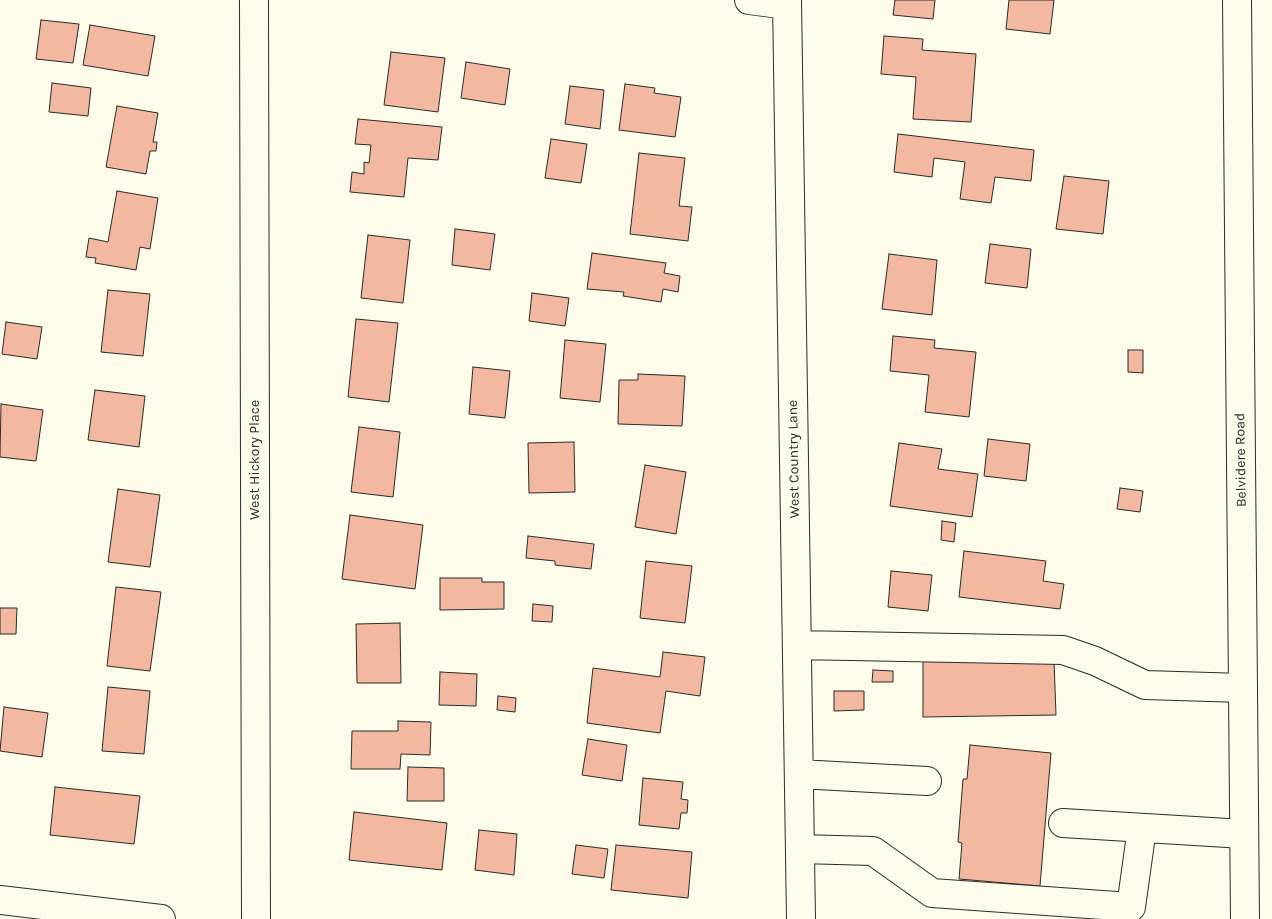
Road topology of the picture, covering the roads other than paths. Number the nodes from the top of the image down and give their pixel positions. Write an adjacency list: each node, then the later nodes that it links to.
1 (254, 0): 15 (street, West Hickory Place)
2 (749, 0): 4 (street)
3 (1237, 0): 6 (street, Belvidere Road)
4 (787, 2): 5 (street, West Country Lane)
5 (797, 645): 6 (street); 7 (street, West Country Lane)
6 (1243, 688): 11 (street, Belvidere Road)
7 (799, 774): 8 (street); 12 (street, West Country Lane)
8 (927, 781)
9 (1063, 823): 10 (street)
10 (1142, 828): 11 (street); 12 (street)
11 (1244, 834): 17 (street, Belvidere Road)
12 (800, 849): 16 (street, West Country Lane)
13 (0, 900): 14 (street)
14 (161, 919)
15 (256, 919)
16 (801, 919)
17 (1245, 919)

